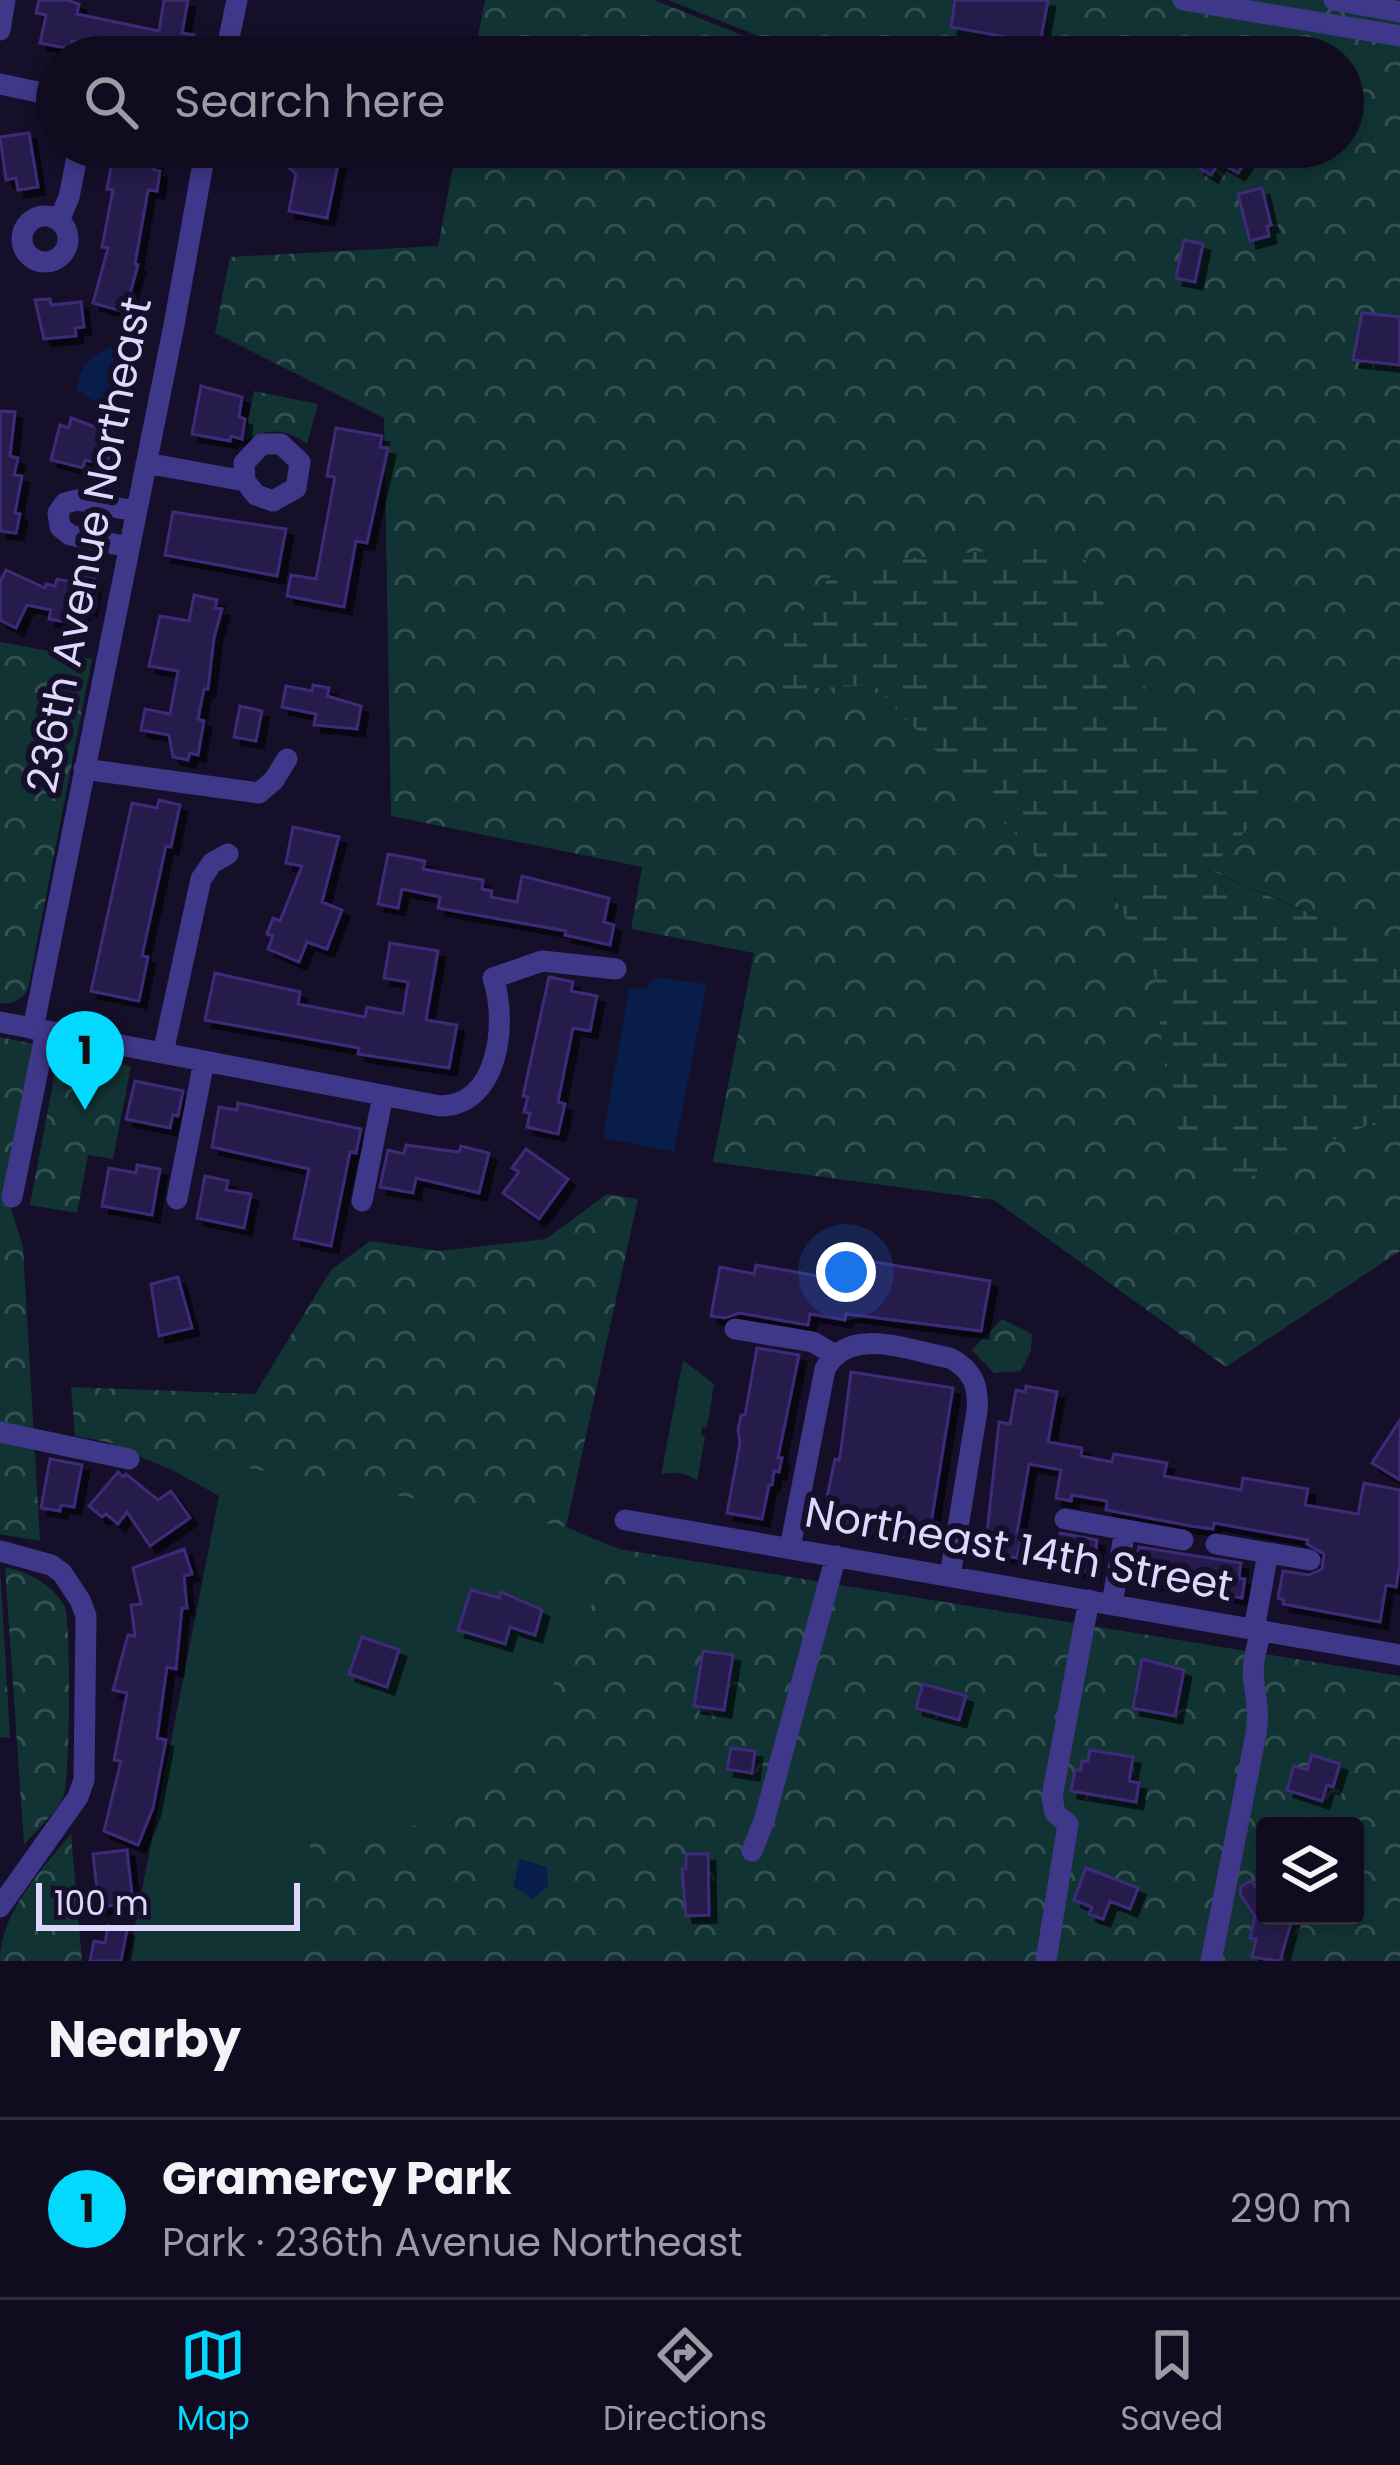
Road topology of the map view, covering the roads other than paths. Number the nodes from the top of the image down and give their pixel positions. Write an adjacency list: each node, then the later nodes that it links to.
1 (5, 0): 7 (street)
2 (237, 0): 9 (street)
3 (1183, 0): 5 (street)
4 (1334, 0): 6 (street)
5 (1269, 6): 8 (street)
6 (1400, 12)
7 (0, 30)
8 (1400, 35)
9 (229, 36)
10 (0, 84): 11 (street)
11 (36, 92)
12 (75, 168): 14 (street)
13 (202, 168): 15 (street, 236th Avenue Northeast)
14 (59, 221)
15 (146, 463): 16 (street); 17 (street, 236th Avenue Northeast)
16 (245, 481)
17 (136, 511): 18 (street, 236th Avenue Northeast); 18 (street)
18 (128, 547): 20 (street, 236th Avenue Northeast)
19 (287, 759): 20 (street)
20 (84, 769): 24 (street, 236th Avenue Northeast)
21 (228, 854): 25 (street)
22 (616, 969): 27 (street)
23 (0, 1022): 24 (street)
24 (39, 1030): 25 (street); 28 (street, 236th Avenue Northeast)
25 (164, 1053): 26 (street)
26 (203, 1061): 27 (street); 29 (street)
27 (383, 1095): 30 (street)
28 (12, 1197)
29 (177, 1199)
30 (362, 1201)
31 (735, 1329): 32 (street)
32 (833, 1354): 40 (street); 45 (street)
33 (0, 1432): 34 (street)
34 (129, 1459)
35 (1065, 1519): 37 (street)
36 (625, 1520): 40 (street, Northeast 14th Street)
37 (1125, 1530): 38 (street); 47 (street)
38 (1183, 1540)
39 (1216, 1544): 42 (street)
40 (790, 1548): 43 (street, Northeast 14th Street)
41 (0, 1551): 51 (street)
42 (1268, 1553): 44 (street); 48 (street)
43 (836, 1556): 45 (street, Northeast 14th Street); 50 (street)
44 (1310, 1561)
45 (950, 1576): 46 (street, Northeast 14th Street)
46 (1089, 1600): 47 (street, Northeast 14th Street); 52 (street)
47 (1112, 1604): 48 (street, Northeast 14th Street)
48 (1257, 1630): 49 (street, Northeast 14th Street); 53 (street)
49 (1400, 1654)
50 (752, 1851)
51 (0, 1907)
52 (1046, 1961)
53 (1211, 1961)

